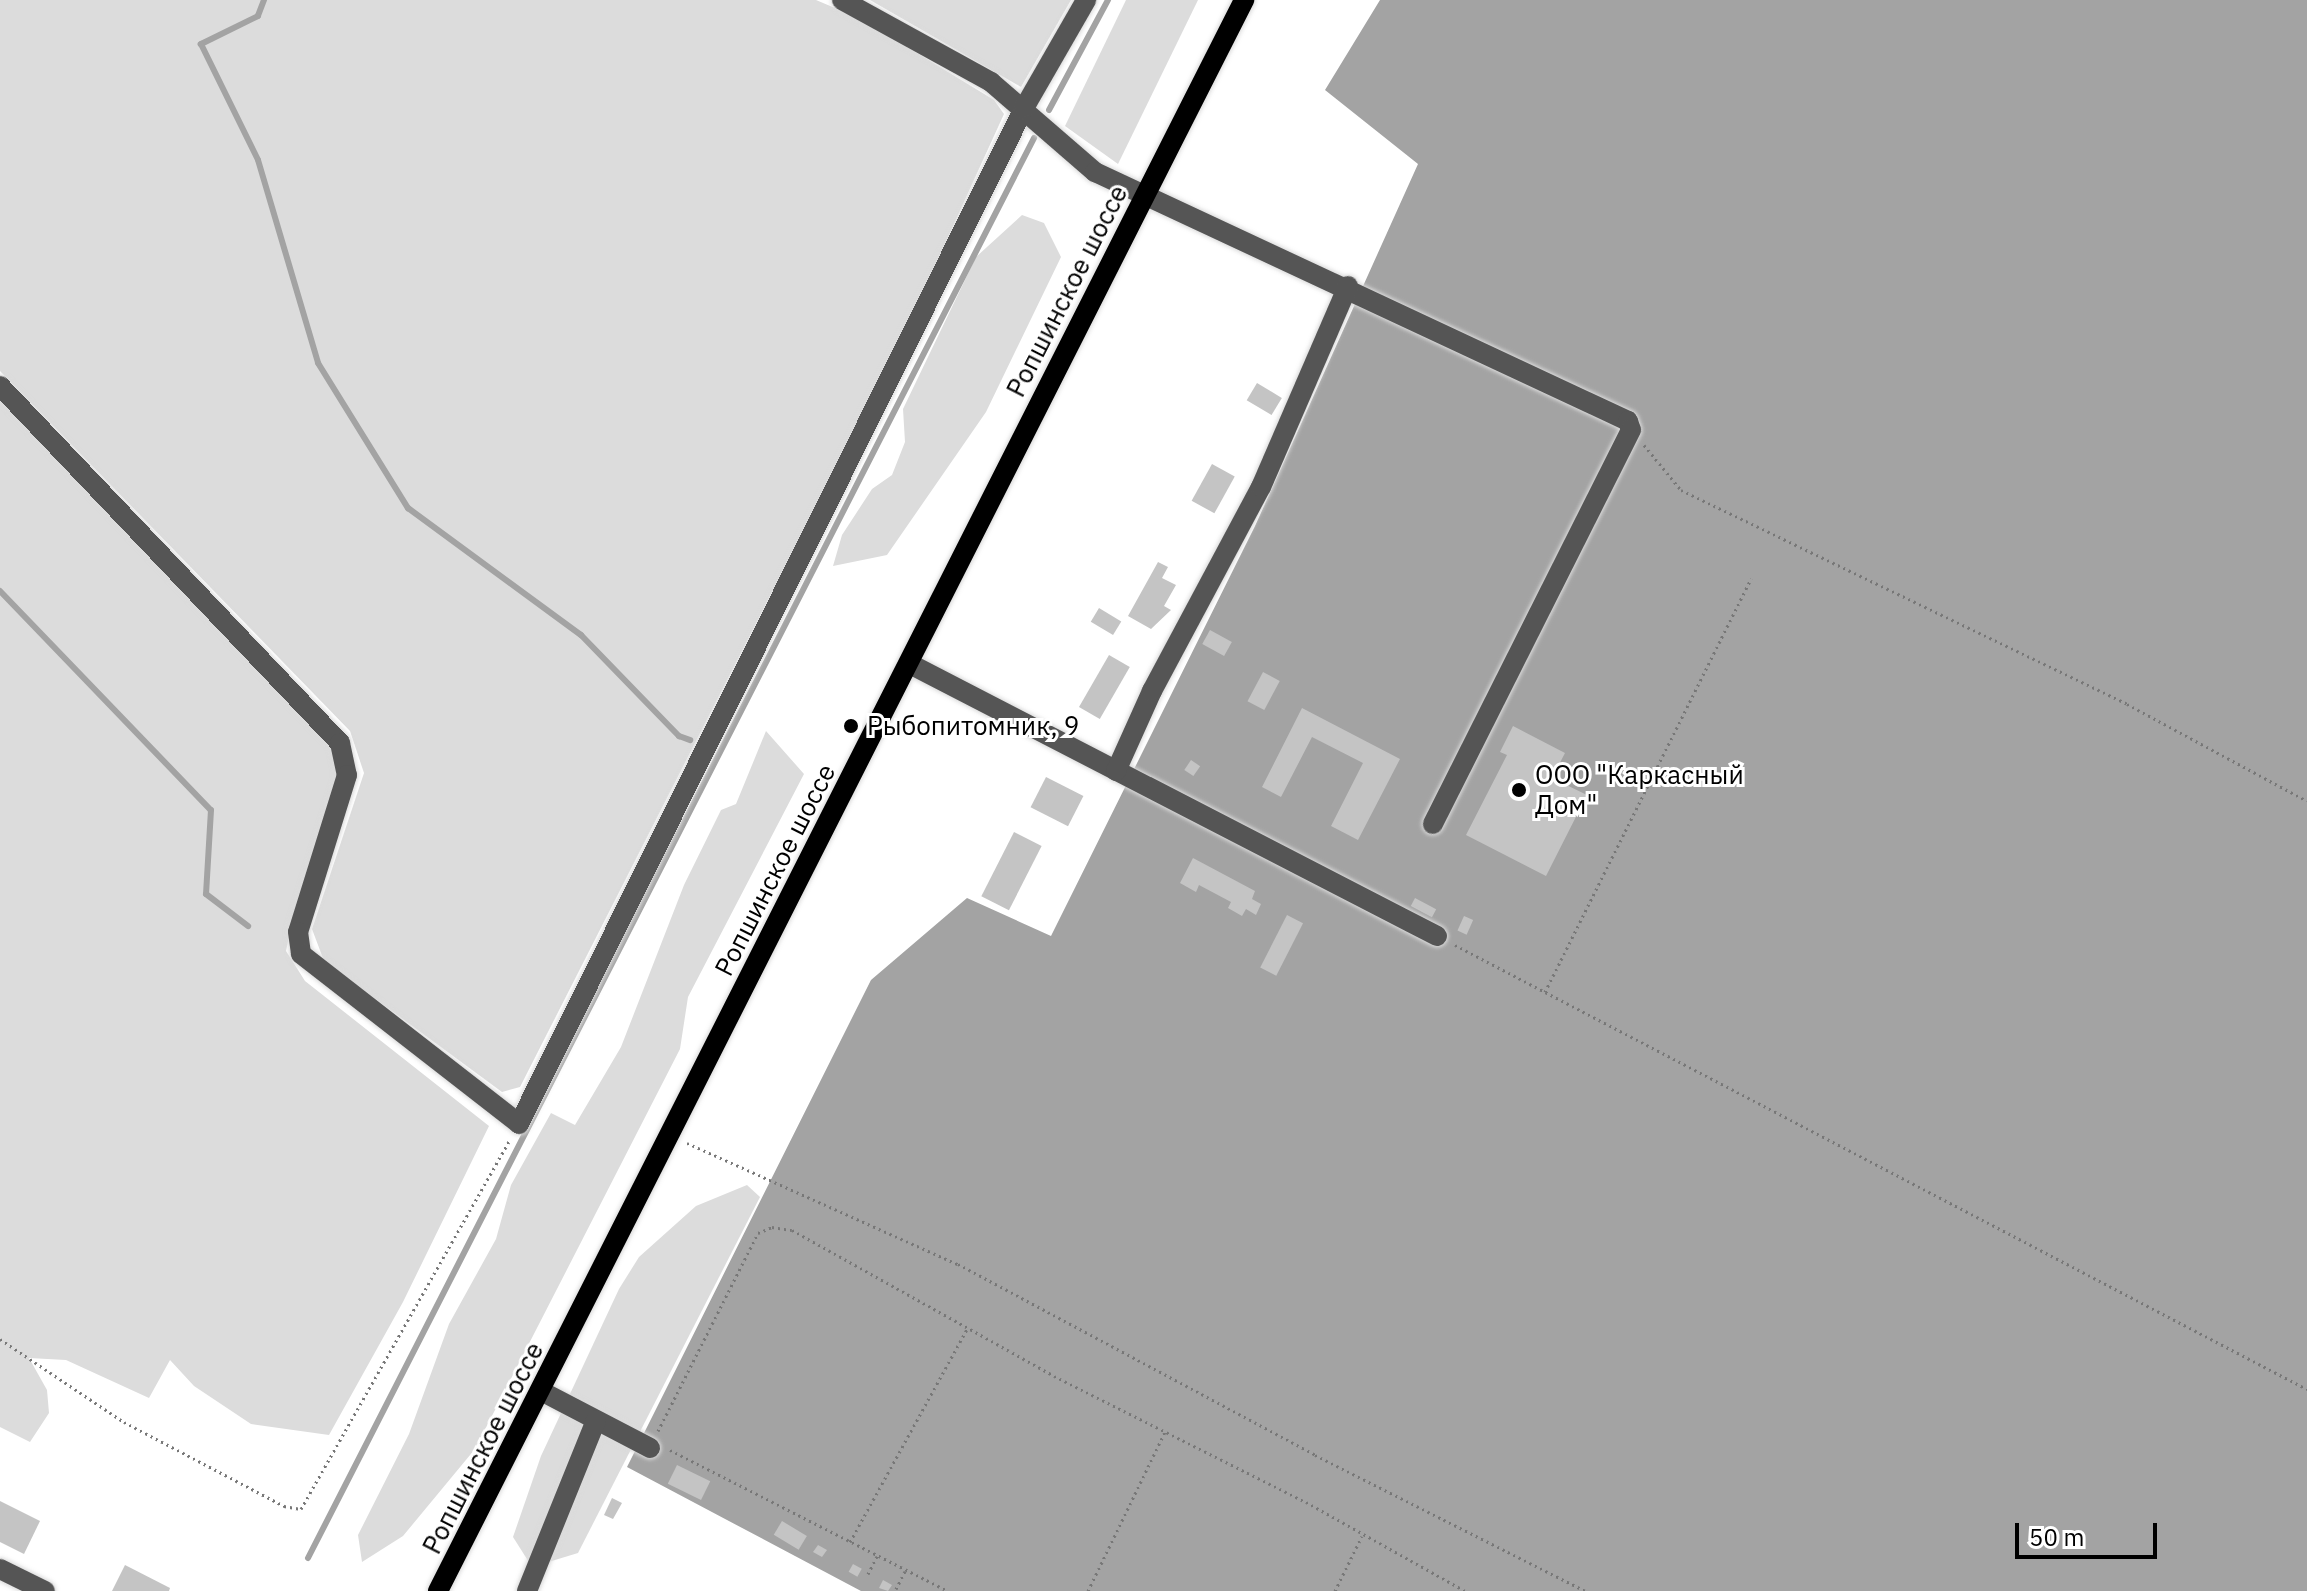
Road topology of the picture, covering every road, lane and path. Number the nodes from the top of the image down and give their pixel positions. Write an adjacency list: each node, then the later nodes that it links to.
1 (842, 0): 4 (street)
2 (1086, 0): 4 (street)
3 (1244, 0): 5 (main road, Ропшинское шоссе)
4 (1024, 108): 5 (street); 16 (street)
5 (1144, 195): 6 (street); 10 (main road, Ропшинское шоссе)
6 (1348, 286): 8 (street); 11 (street)
7 (0, 386): 16 (street)
8 (1631, 430): 12 (path); 13 (street)
9 (1751, 578): 15 (path)
10 (910, 664): 11 (street); 17 (main road, Ропшинское шоссе)
11 (1116, 771): 14 (street)
12 (2307, 801)
13 (1433, 824)
14 (1437, 936): 15 (path)
15 (1545, 992): 20 (path)
16 (519, 1124): 19 (path)
17 (669, 1136): 21 (main road, Ропшинское шоссе); 40 (path)
18 (967, 1329): 23 (path); 24 (path); 26 (path)
19 (0, 1339)
20 (2307, 1389)
21 (541, 1391): 22 (street); 34 (main road, Ропшинское шоссе)
22 (596, 1420): 24 (street); 35 (street)
23 (1165, 1432): 25 (path); 37 (path)
24 (650, 1448): 26 (path)
25 (1362, 1536): 38 (path); 39 (path)
26 (850, 1542): 27 (path)
27 (876, 1557): 29 (path); 30 (path)
28 (0, 1569): 33 (street)
29 (906, 1570): 31 (path); 32 (path)
30 (868, 1574)
31 (896, 1589)
32 (938, 1589): 36 (path)
33 (45, 1591)
34 (438, 1591)
35 (527, 1591)
36 (948, 1591)
37 (1088, 1591)
38 (1335, 1591)
39 (1465, 1591)
40 (1585, 1591)

